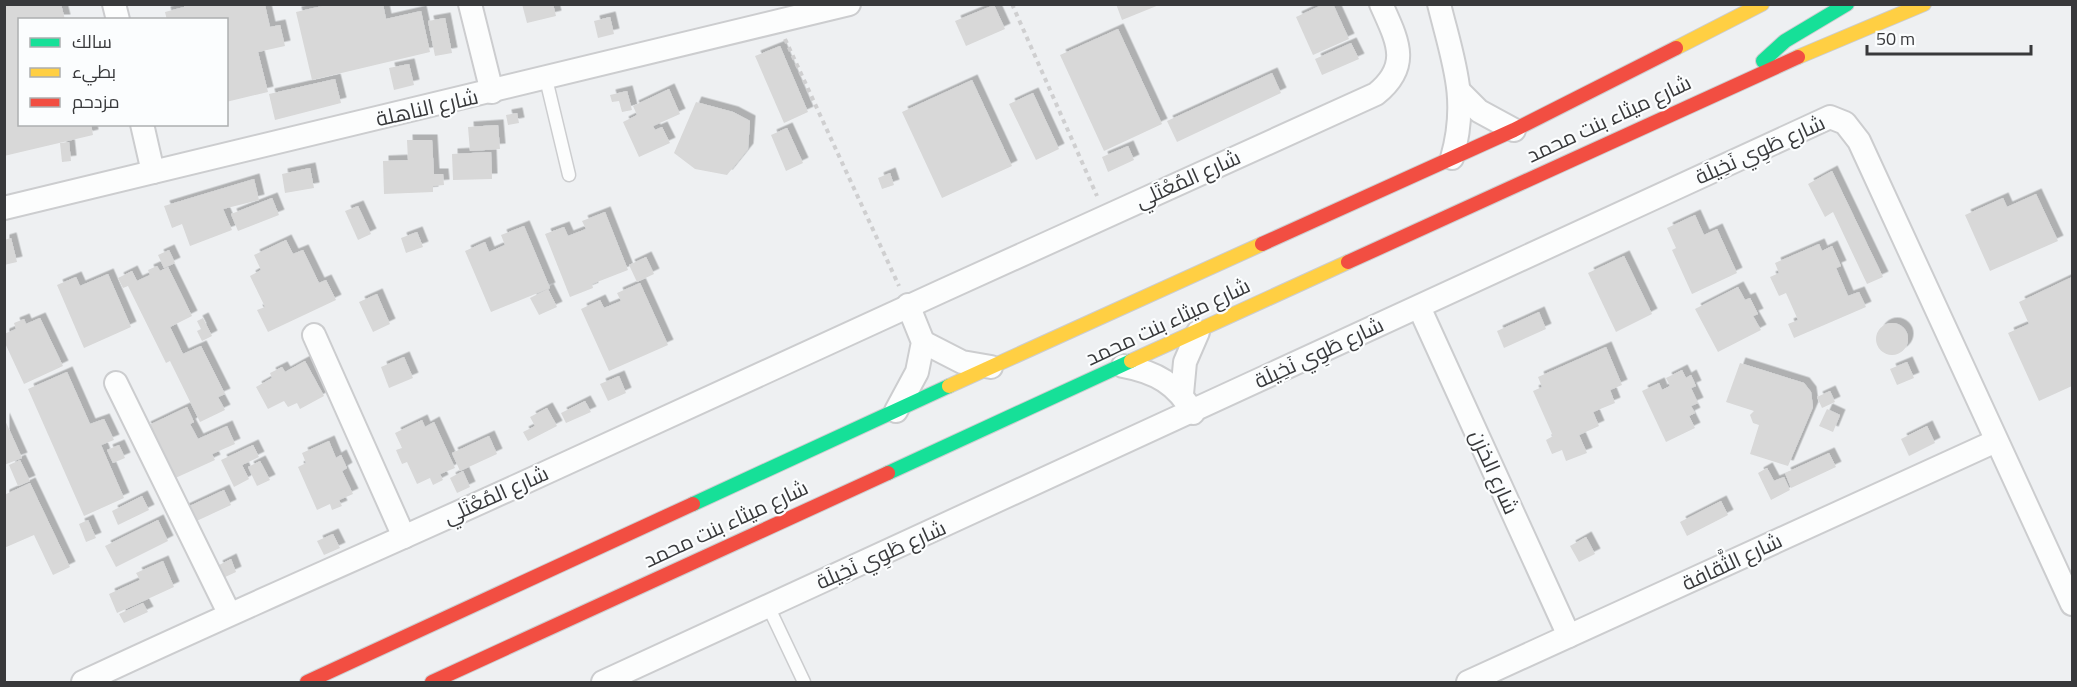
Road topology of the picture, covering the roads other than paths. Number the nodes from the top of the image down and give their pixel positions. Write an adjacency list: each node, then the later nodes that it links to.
1 (470, 4): 10 (street)
2 (1381, 4): 18 (street, شارع المُعْتَلي)
3 (1439, 4): 11 (street)
4 (1762, 4): 13 (main road, شارع ميثاء بنت محمد)
5 (1847, 4): 8 (main road)
6 (1924, 4): 8 (main road, شارع ميثاء بنت محمد)
7 (838, 6): 9 (street, شارع الناهلة)
8 (1748, 78): 20 (main road, شارع ميثاء بنت محمد)
9 (546, 79): 10 (street, شارع الناهلة); 16 (lane)
10 (492, 92): 15 (street, شارع الناهلة)
11 (1461, 93): 13 (street); 14 (street)
12 (142, 126): 15 (street)
13 (1514, 130): 14 (main road, شارع ميثاء بنت محمد)
14 (1452, 158): 24 (main road, شارع ميثاء بنت محمد)
15 (153, 172): 17 (street, شارع الناهلة)
16 (569, 175)
17 (4, 208)
18 (908, 305): 22 (street); 29 (street, شارع المُعْتَلي)
19 (1419, 307): 26 (street, شارع طَوِي نَخِيلَة); 28 (street, شارع طَوِي نَخِيلَة); 33 (street, شارع الخزن)
20 (1198, 332): 23 (main road, شارع ميثاء بنت محمد); 26 (street)
21 (314, 335): 29 (street)
22 (923, 342): 24 (street); 27 (street)
23 (1123, 366): 26 (street); 37 (main road, شارع ميثاء بنت محمد)
24 (991, 367): 27 (main road, شارع ميثاء بنت محمد)
25 (116, 382): 32 (street)
26 (1187, 403): 31 (street, شارع طَوِي نَخِيلَة)
27 (895, 412): 36 (main road, شارع ميثاء بنت محمد)
28 (1996, 441): 30 (street, شارع طَوِي نَخِيلَة); 33 (street, شارع الثَّقافة)
29 (404, 537): 32 (street, شارع المُعْتَلي)
30 (2073, 604)
31 (768, 606): 34 (street, شارع طَوِي نَخِيلَة); 39 (lane)
32 (229, 613): 35 (street, شارع المُعْتَلي)
33 (1569, 636): 40 (street, شارع الثَّقافة)
34 (631, 676): 38 (street, شارع طَوِي نَخِيلَة)
35 (84, 682)
36 (307, 682)
37 (432, 682)
38 (603, 682)
39 (804, 682)
40 (1468, 682)

